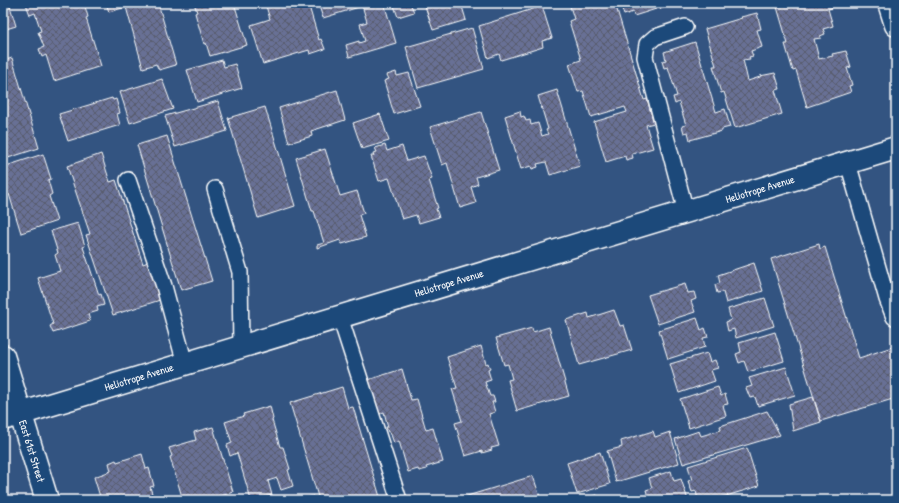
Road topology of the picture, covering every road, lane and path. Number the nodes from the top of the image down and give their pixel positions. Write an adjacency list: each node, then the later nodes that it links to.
1 (889, 3): 2 (street)
2 (896, 25)
3 (685, 27): 8 (lane)
4 (896, 148): 5 (street, Heliotrope Avenue)
5 (848, 163): 8 (street, Heliotrope Avenue); 10 (lane)
6 (128, 180): 13 (lane)
7 (215, 189): 11 (lane)
8 (686, 212): 9 (street, Heliotrope Avenue)
9 (340, 317): 11 (street, Heliotrope Avenue); 16 (lane)
10 (896, 318)
11 (241, 347): 13 (street, Heliotrope Avenue)
12 (3, 356): 14 (street, East 61st Street)
13 (185, 364): 14 (street, Heliotrope Avenue)
14 (12, 416): 15 (street, East 61st Street)
15 (47, 500)
16 (399, 500)

